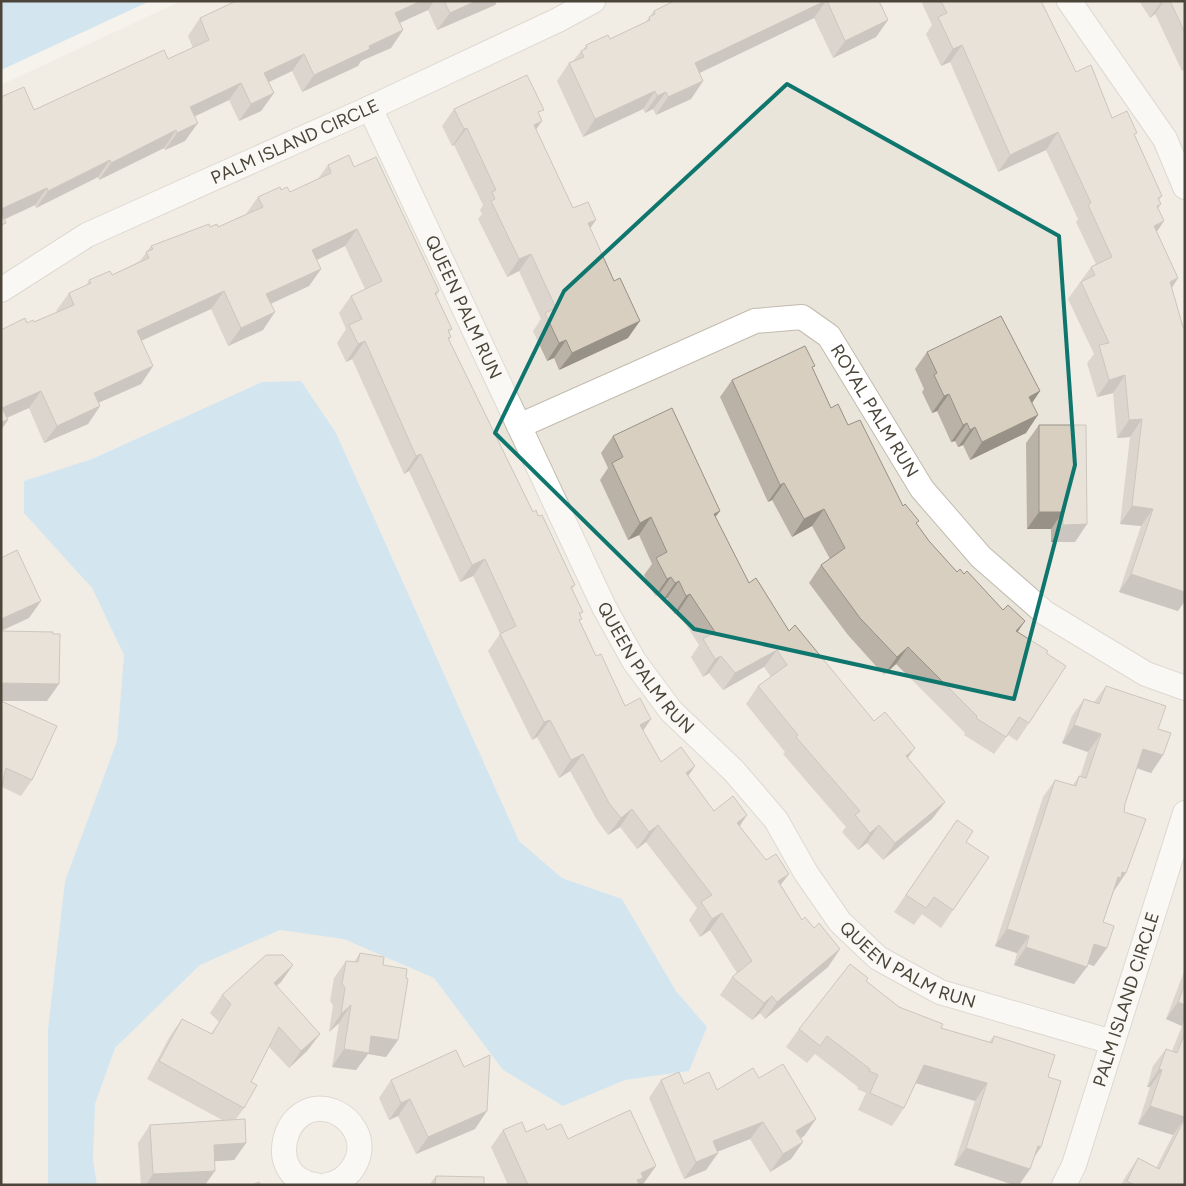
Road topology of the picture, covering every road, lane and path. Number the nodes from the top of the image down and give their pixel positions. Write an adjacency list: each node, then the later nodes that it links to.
1 (593, 1): 3 (street, PALM ISLAND CIRCLE)
2 (1069, 1): 4 (street)
3 (370, 108): 5 (street, PALM ISLAND CIRCLE); 6 (street, QUEEN PALM RUN)
4 (1185, 187)
5 (1, 290)
6 (519, 426): 7 (street, ROYAL PALM RUN); 9 (street, QUEEN PALM RUN)
7 (1185, 688)
8 (1185, 813): 9 (street, PALM ISLAND CIRCLE)
9 (1112, 1042): 10 (street, PALM ISLAND CIRCLE)
10 (1064, 1185)

